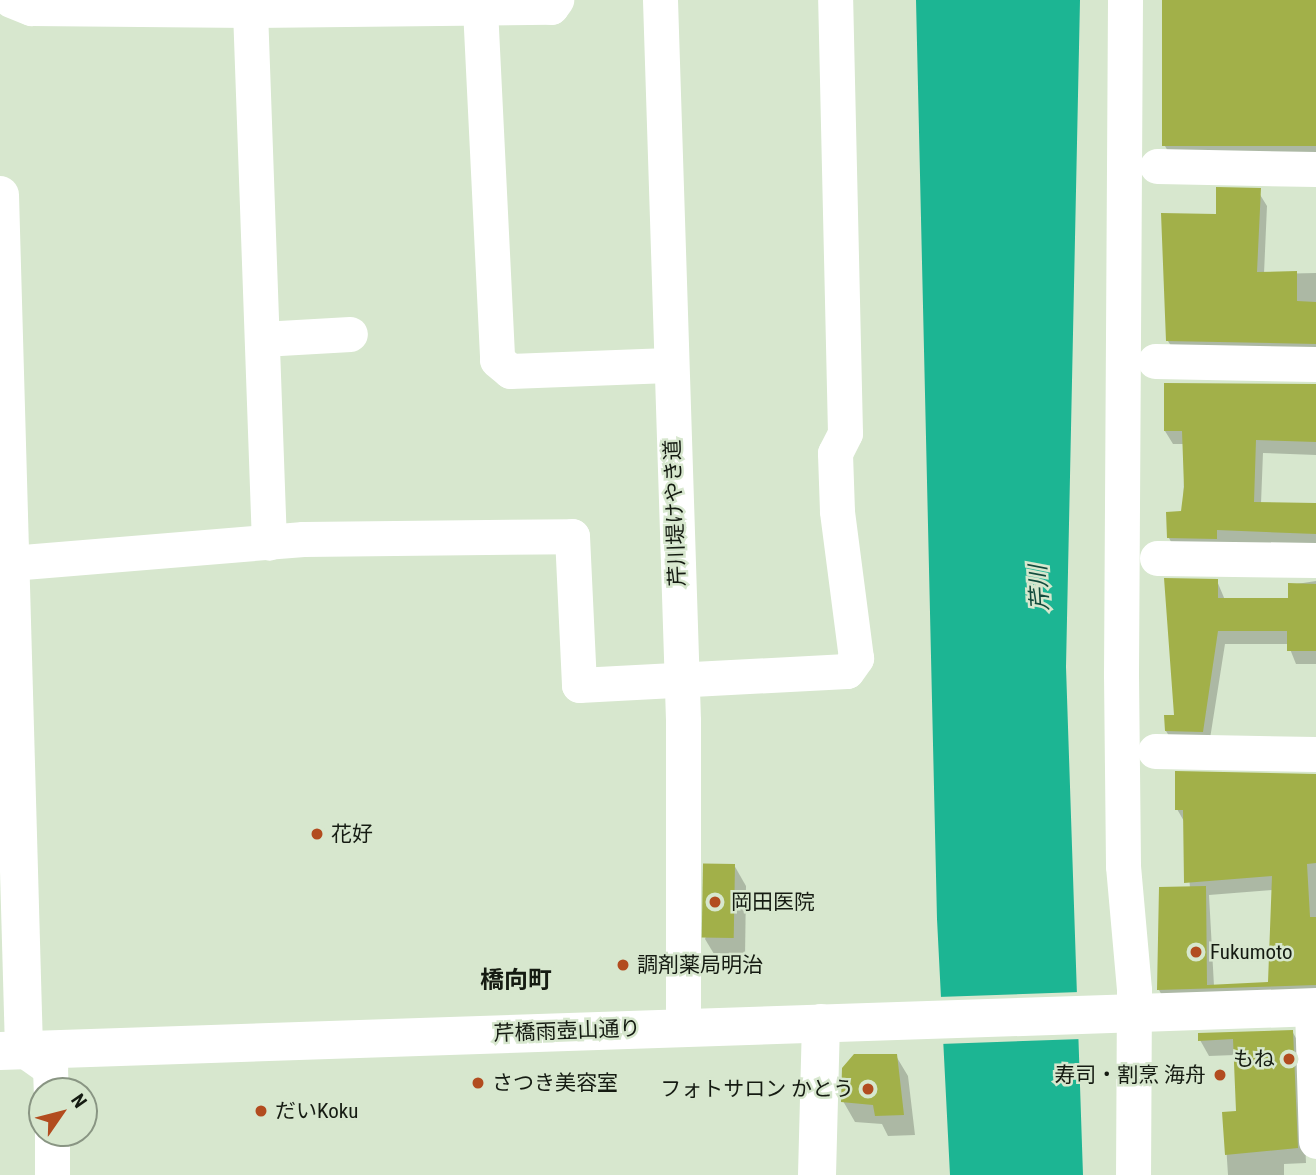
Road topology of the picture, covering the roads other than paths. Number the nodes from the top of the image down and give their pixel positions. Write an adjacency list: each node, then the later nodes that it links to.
1 (11, 0): 7 (street)
2 (556, 0): 6 (street)
3 (660, 0): 15 (street, 芹川堤けやき道)
4 (835, 0): 20 (street)
5 (1125, 0): 24 (street)
6 (480, 8): 7 (street); 15 (street)
7 (250, 10): 12 (street)
8 (1157, 166): 9 (street)
9 (1316, 169)
10 (0, 195): 19 (main road)
11 (350, 334): 12 (street)
12 (262, 340): 16 (street)
13 (1156, 361): 14 (street)
14 (1316, 364)
15 (669, 365): 20 (street, 芹川堤けやき道)
16 (269, 543): 19 (street); 20 (street)
17 (1157, 558): 18 (street)
18 (1316, 560)
19 (11, 563): 27 (main road)
20 (682, 679): 26 (street, 芹川堤けやき道)
21 (1155, 751): 22 (street)
22 (1316, 754)
23 (1314, 1007): 24 (main road, 芹橋雨壺山通り); 29 (street)
24 (1119, 1015): 25 (main road, 芹橋雨壺山通り); 33 (street)
25 (821, 1023): 26 (main road, 芹橋雨壺山通り); 32 (main road)
26 (683, 1026): 27 (main road, 芹橋雨壺山通り)
27 (12, 1051): 28 (street)
28 (50, 1077)
29 (1316, 1141)
30 (52, 1147): 31 (street)
31 (52, 1175)
32 (817, 1175)
33 (1133, 1175)

